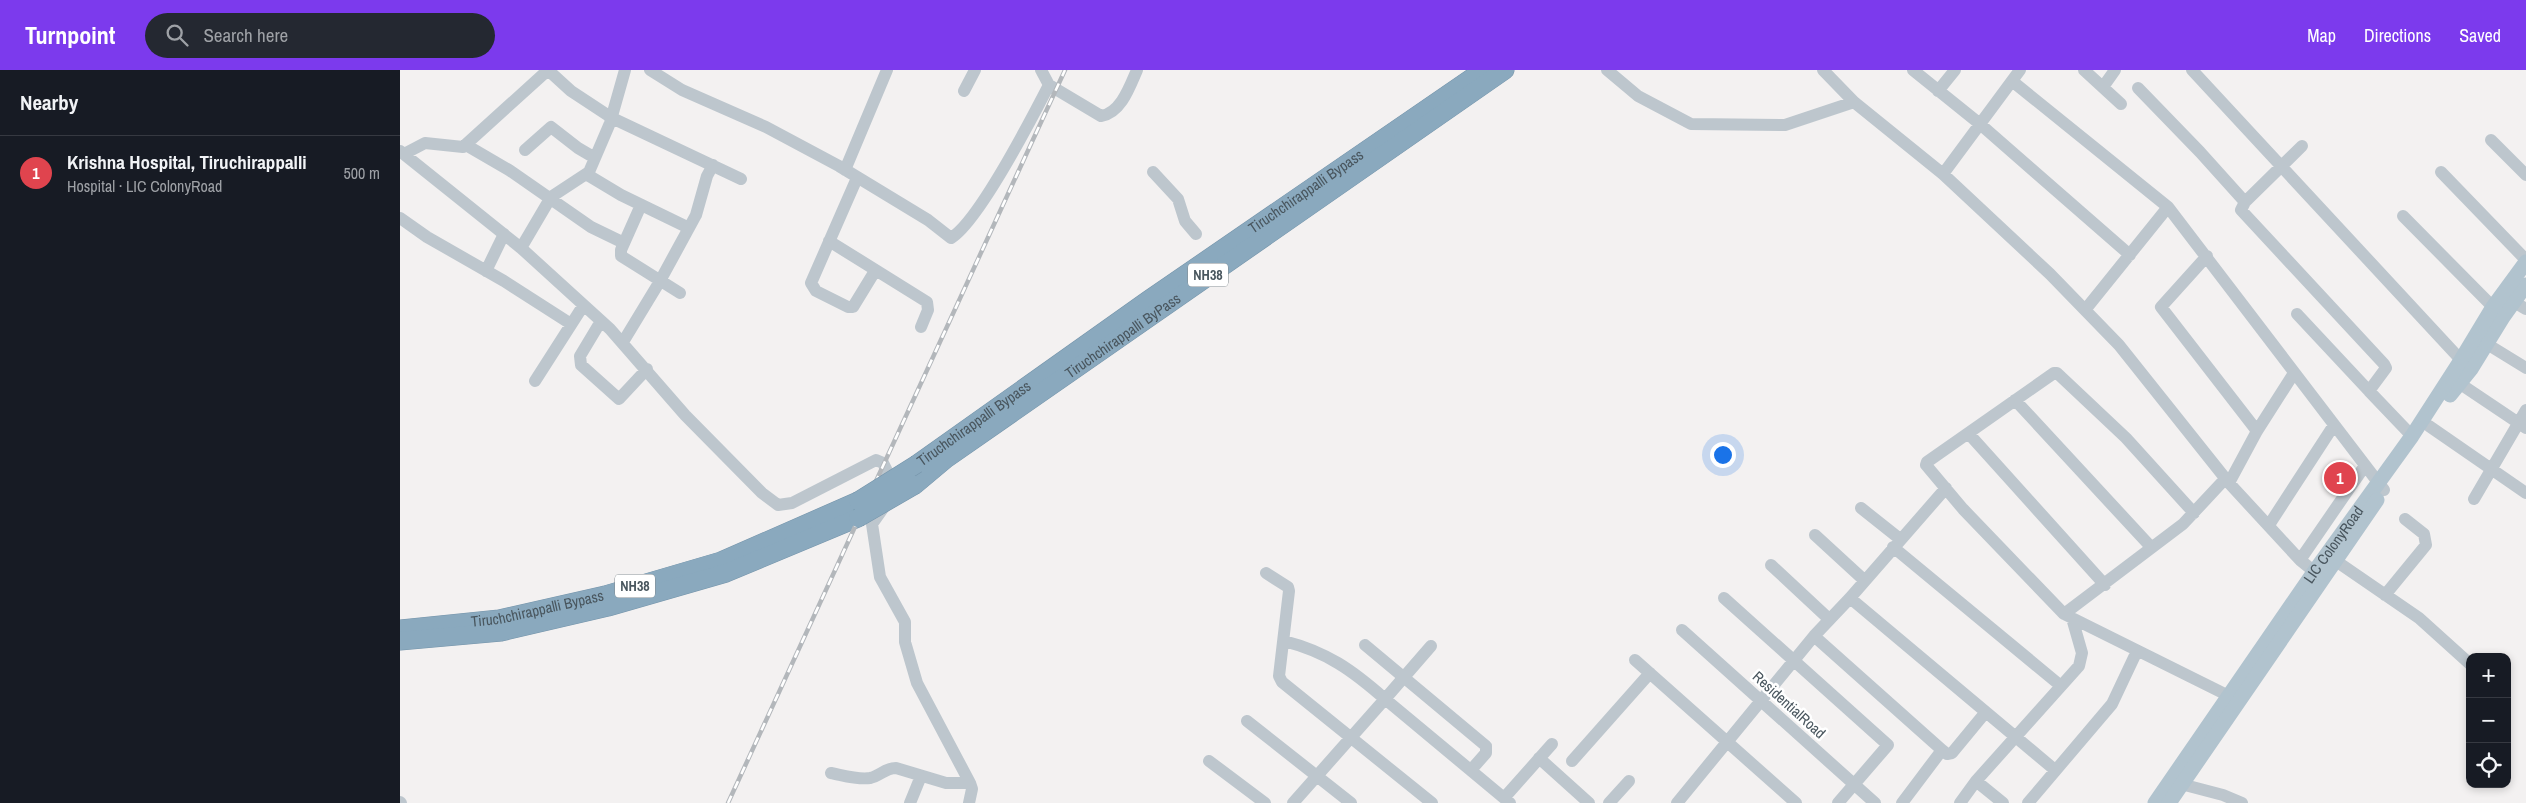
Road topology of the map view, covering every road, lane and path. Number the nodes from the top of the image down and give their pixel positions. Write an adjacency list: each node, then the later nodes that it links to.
1 (548, 70): 26 (street); 29 (street)
2 (625, 70): 26 (street)
3 (650, 70): 36 (street)
4 (887, 70): 36 (street)
5 (975, 70): 22 (street)
6 (1041, 70): 19 (street)
7 (1137, 70): 19 (street)
8 (1482, 70): 98 (highway, Tiruchchirappalli Bypass / NH38, bridge)
9 (1505, 70): 92 (highway, Tiruchchirappalli ByPass / NH38)
10 (1607, 70): 24 (street)
11 (1823, 70): 24 (street)
12 (1913, 70): 23 (street)
13 (1955, 70): 23 (street)
14 (2020, 70): 18 (street)
15 (2084, 70): 20 (street)
16 (2115, 70): 20 (street)
17 (2192, 70): 35 (street)
18 (2012, 81): 27 (street); 47 (street)
19 (1049, 85): 42 (street)
20 (2103, 87): 25 (street)
21 (2138, 88): 45 (street)
22 (964, 91)
23 (1938, 91): 27 (street)
24 (1854, 102): 40 (street)
25 (2121, 104)
26 (612, 118): 33 (street); 34 (street)
27 (1980, 124): 40 (street); 56 (street)
28 (2491, 140): 41 (street)
29 (466, 145): 32 (street); 44 (street)
30 (2302, 146): 35 (street)
31 (525, 150): 33 (street)
32 (402, 153): 51 (street)
33 (595, 158): 39 (street)
34 (713, 165): 43 (street); 50 (street)
35 (2282, 166): 45 (street); 74 (street)
36 (845, 170): 42 (street)
37 (1153, 172): 52 (street)
38 (2441, 172): 58 (street)
39 (586, 174): 44 (street); 46 (street)
40 (1943, 174): 67 (street)
41 (2526, 175)
42 (857, 178): 53 (street)
43 (741, 179)
44 (551, 197): 54 (street); 55 (street)
45 (2245, 202): 80 (street)
46 (642, 204): 50 (street); 54 (street)
47 (2168, 208): 56 (street); 57 (street)
48 (2403, 216): 65 (street)
49 (400, 218): 59 (street)
50 (689, 228): 61 (street)
51 (504, 234): 55 (street); 59 (street)
52 (1196, 234)
53 (829, 241): 60 (street); 60 (street)
54 (624, 242): 61 (street)
55 (521, 248): 64 (street)
56 (2130, 255): 67 (street)
57 (2207, 256): 77 (street); 86 (street)
58 (2526, 261): 65 (main road, LIC ColonyRoad)
59 (486, 271): 70 (street)
60 (875, 271): 71 (street)
61 (660, 281): 63 (street); 72 (street)
62 (2526, 285): 66 (main road, LIC ColonyRoad)
63 (680, 294)
64 (583, 306): 69 (street); 70 (street)
65 (2493, 306): 74 (main road, LIC ColonyRoad)
66 (2520, 306): 73 (main road, LIC ColonyRoad)
67 (2085, 310): 91 (street)
68 (2297, 314): 80 (street)
69 (601, 321): 72 (street); 76 (street)
70 (571, 324): 79 (street)
71 (921, 327)
72 (623, 342): 76 (street)
73 (2487, 344): 75 (street); 78 (main road, LIC ColonyRoad)
74 (2462, 360): 78 (main road, LIC ColonyRoad)
75 (2526, 368)
76 (647, 369): 152 (street)
77 (2294, 373): 83 (street); 86 (street)
78 (2454, 380): 84 (street); 85 (main road, LIC ColonyRoad); 88 (main road, LIC ColonyRoad)
79 (535, 381)
80 (2369, 391): 88 (street)
81 (2015, 400): 87 (street); 99 (street); 104 (street)
82 (2526, 410): 84 (street)
83 (2334, 425): 89 (street); 101 (street)
84 (2522, 425): 90 (street)
85 (2429, 426): 90 (street); 93 (main road, LIC ColonyRoad)
86 (2257, 431): 91 (street)
87 (1969, 434): 94 (street); 111 (street)
88 (2412, 436): 93 (main road, LIC ColonyRoad)
89 (2364, 467): 93 (street); 105 (street)
90 (2493, 470): 95 (street); 96 (street)
91 (2227, 481): 99 (street); 101 (street)
92 (915, 485): 98 (highway, Tiruchchirappalli Bypass / NH38, bridge)
93 (2380, 486): 106 (main road, LIC ColonyRoad); 109 (main road, LIC ColonyRoad)
94 (1946, 488): 103 (street); 115 (street)
95 (2526, 493)
96 (2474, 499)
97 (1861, 508): 103 (street)
98 (858, 510): 117 (highway, Tiruchchirappalli Bypass / NH38); 120 (highway, Tiruchchirappalli Bypass / NH38)
99 (2194, 513): 104 (street)
100 (2405, 518): 112 (street)
101 (2269, 525): 105 (street)
102 (1815, 535): 110 (street)
103 (1897, 543): 110 (street); 130 (street)
104 (2151, 547): 111 (street)
105 (2300, 560): 109 (street)
106 (2336, 561): 109 (main road, LIC ColonyRoad); 112 (street)
107 (1771, 566): 116 (street)
108 (1266, 573): 121 (street)
109 (2319, 575): 131 (main road, LIC ColonyRoad); 151 (main road, LIC ColonyRoad)
110 (1864, 580): 114 (street)
111 (2106, 585): 115 (street)
112 (2385, 595): 126 (street)
113 (1724, 598): 127 (street)
114 (1850, 598): 116 (street); 134 (street)
115 (2068, 616): 124 (street); 130 (street)
116 (1828, 619): 119 (street)
117 (400, 628)
118 (1682, 630): 133 (street, ResidentialRoad)
119 (1814, 636): 127 (street); 140 (street)
120 (400, 641)
121 (1284, 641): 132 (street); 136 (street)
122 (1365, 645): 129 (street)
123 (1431, 646): 129 (street)
124 (2137, 651): 131 (street); 145 (street)
125 (1635, 660): 128 (street)
126 (2466, 660)
127 (1794, 661): 133 (street); 153 (street)
128 (1650, 673): 138 (street); 142 (street)
129 (1403, 677): 132 (street); 144 (street)
130 (2061, 686): 137 (street)
131 (2229, 696): 151 (main road, LIC ColonyRoad)
132 (1385, 699): 136 (street); 144 (street)
133 (1761, 702): 138 (street); 153 (street, ResidentialRoad)
134 (1985, 713): 137 (street); 140 (street)
135 (1247, 721): 148 (street)
136 (1351, 737): 148 (street); 160 (street)
137 (2015, 737): 145 (street); 150 (street)
138 (1728, 743): 163 (street); 164 (street)
139 (1552, 744): 141 (street)
140 (1942, 750): 167 (street)
141 (1539, 758): 154 (street); 161 (street)
142 (1572, 760)
143 (1209, 761): 157 (street)
144 (1471, 770): 154 (street)
145 (2055, 770): 170 (street)
146 (831, 773): 147 (street)
147 (921, 776): 152 (street); 155 (street)
148 (1317, 776): 158 (street); 159 (street)
149 (1629, 780): 162 (street)
150 (1976, 781): 168 (street); 169 (street)
151 (2176, 781): 171 (main road, LIC ColonyRoad); 172 (main road, LIC ColonyRoad); 173 (street)
152 (970, 783): 156 (street)
153 (1854, 785): 165 (street); 166 (street, ResidentialRoad)
154 (1507, 800)
155 (910, 803)
156 (969, 803)
157 (1264, 803)
158 (1293, 803)
159 (1351, 803)
160 (1432, 803)
161 (1589, 803)
162 (1609, 803)
163 (1677, 803)
164 (1796, 803)
165 (1838, 803)
166 (1875, 803)
167 (1902, 803)
168 (1960, 803)
169 (2003, 803)
170 (2028, 803)
171 (2155, 803)
172 (2169, 803)
173 (2242, 803)

